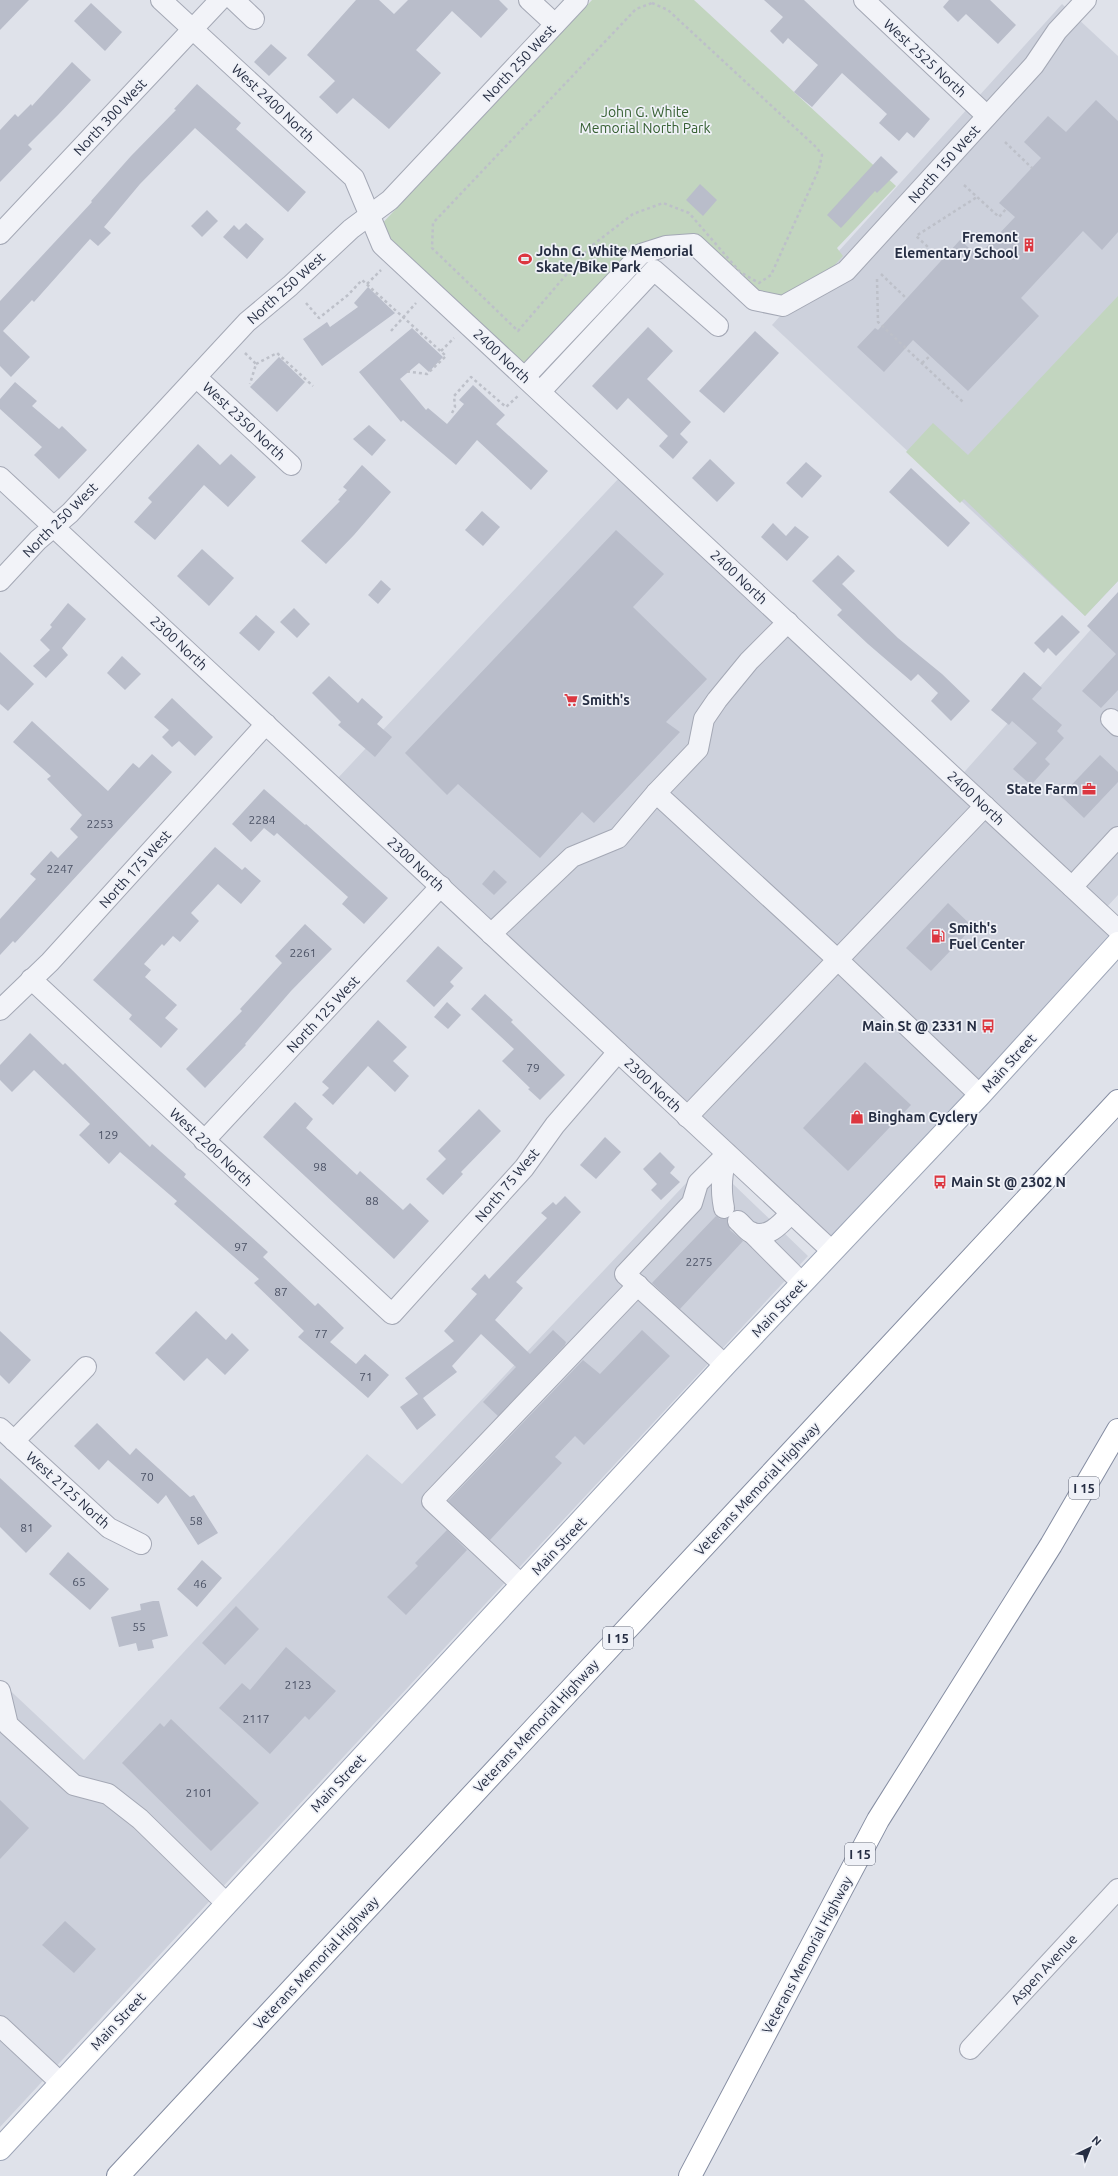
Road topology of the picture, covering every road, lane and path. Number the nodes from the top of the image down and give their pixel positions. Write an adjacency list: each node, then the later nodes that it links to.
1 (161, 0): 10 (street, West 2400 North)
2 (220, 0): 10 (street, North 300 West)
3 (234, 0): 8 (street)
4 (530, 0): 9 (street)
5 (578, 0): 9 (street, North 250 West)
6 (864, 0): 11 (street, West 2525 North)
7 (1086, 0): 11 (street, North 150 West)
8 (254, 19)
9 (556, 24): 17 (street, North 250 West)
10 (193, 30): 17 (street, West 2400 North); 19 (street, North 300 West)
11 (987, 116): 39 (street, North 150 West)
12 (1005, 142): 13 (path)
13 (1032, 168)
14 (964, 186): 15 (path)
15 (976, 197): 16 (path); 20 (path)
16 (1006, 209)
17 (369, 217): 38 (street, North 250 West); 39 (street, 2400 North)
18 (432, 223): 18 (path)
19 (0, 234)
20 (942, 259)
21 (380, 270): 24 (path)
22 (881, 274): 25 (path)
23 (877, 279): 35 (path)
24 (367, 284): 26 (path); 28 (path)
25 (906, 298)
26 (306, 303)
27 (416, 303): 28 (path)
28 (403, 317): 30 (path); 32 (path)
29 (718, 326): 42 (street)
30 (391, 331)
31 (454, 338): 32 (path)
32 (441, 351): 37 (path)
33 (245, 353): 36 (path)
34 (930, 356): 35 (path)
35 (922, 363): 44 (path)
36 (256, 364): 40 (path); 41 (path)
37 (404, 371)
38 (196, 377): 46 (street, West 2350 North); 48 (street, North 250 West)
39 (525, 377): 42 (street, 2400 North)
40 (250, 384)
41 (313, 386)
42 (541, 391): 50 (street, 2400 North)
43 (518, 396): 45 (path)
44 (963, 402)
45 (452, 414)
46 (291, 465)
47 (0, 477): 48 (street, 2300 North)
48 (55, 527): 49 (street, North 250 West); 51 (street, 2300 North)
49 (0, 581)
50 (788, 622): 52 (street); 53 (street, 2400 North)
51 (266, 724): 55 (street, 2300 North); 61 (street, North 175 West)
52 (656, 793): 58 (street); 60 (street)
53 (986, 806): 56 (street, 2400 North); 60 (street)
54 (1118, 837): 56 (street)
55 (441, 886): 58 (street, 2300 North); 67 (street, North 125 West)
56 (1072, 887): 57 (street, 2400 North)
57 (1118, 930)
58 (491, 934): 63 (street, 2300 North)
59 (1118, 944): 64 (main road, Main Street)
60 (838, 960): 64 (street); 66 (street)
61 (31, 979): 62 (street, North 175 West); 67 (street, West 2200 North)
62 (0, 1010)
63 (618, 1052): 66 (street, 2300 North); 74 (street, North 75 West)
64 (980, 1095): 71 (main road, Main Street)
65 (1118, 1101): 88 (main road, Veterans Memorial Highway / I 15)
66 (687, 1117): 68 (street, 2300 North)
67 (204, 1141): 74 (street, West 2200 North)
68 (726, 1154): 69 (street, 2300 North); 70 (street); 73 (street)
69 (791, 1214): 70 (street); 71 (street, 2300 North)
70 (738, 1220): 72 (street)
71 (832, 1251): 72 (main road, Main Street)
72 (802, 1283): 75 (main road, Main Street)
73 (638, 1285): 75 (street); 80 (street)
74 (392, 1314)
75 (725, 1365): 80 (main road, Main Street)
76 (86, 1367): 78 (street)
77 (1118, 1430): 89 (main road, Veterans Memorial Highway / I 15)
78 (7, 1435): 79 (street, West 2125 North)
79 (141, 1544)
80 (522, 1585): 83 (main road, Main Street)
81 (0, 1691): 83 (street)
82 (1118, 1889): 85 (street, Aspen Avenue)
83 (227, 1904): 86 (main road, Main Street)
84 (0, 2026): 86 (street)
85 (970, 2049)
86 (61, 2083): 87 (main road, Main Street)
87 (0, 2149)
88 (118, 2176)
89 (690, 2176)

